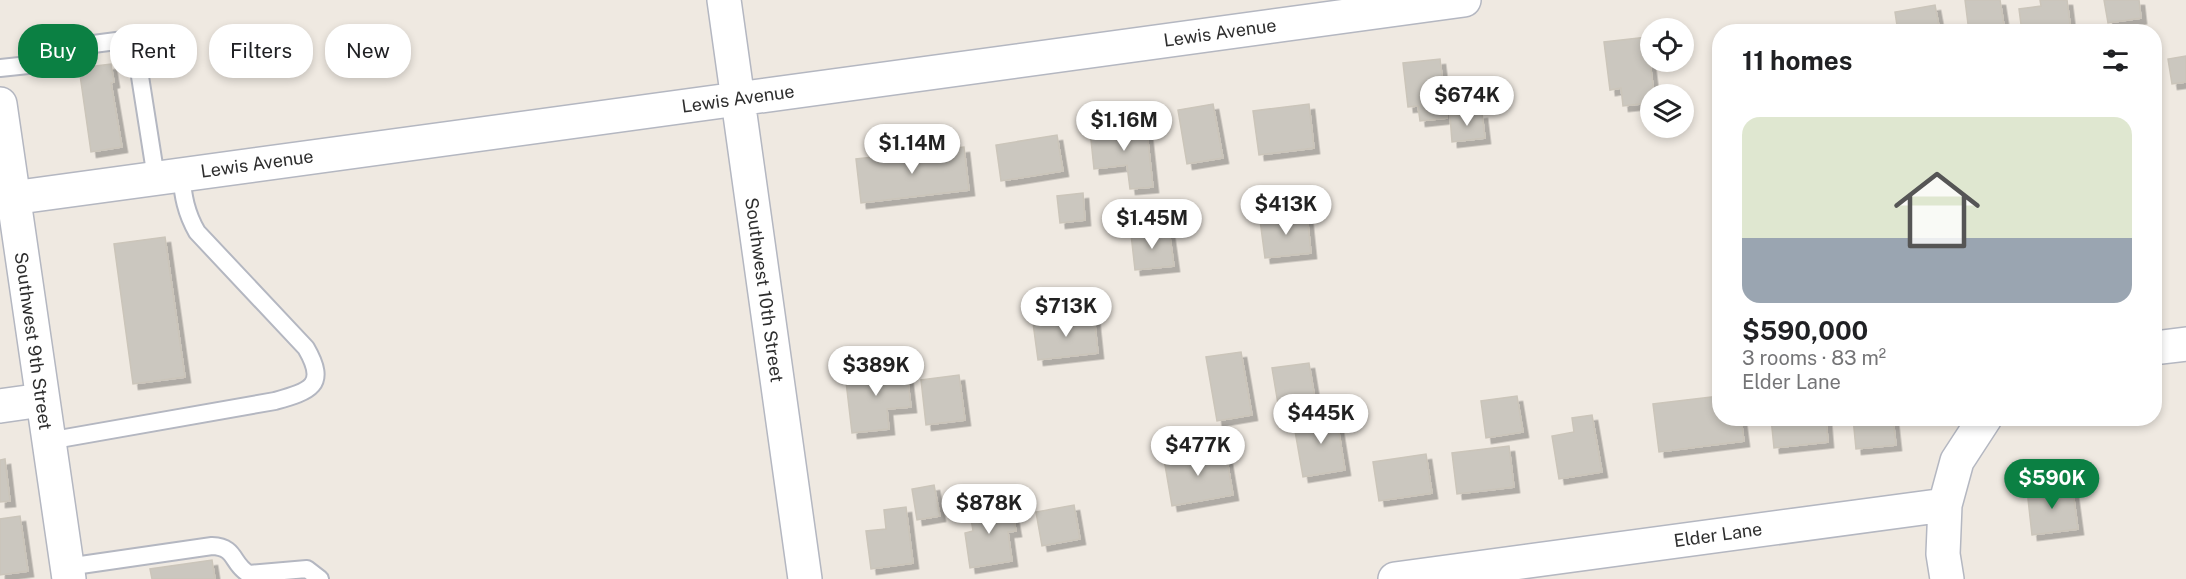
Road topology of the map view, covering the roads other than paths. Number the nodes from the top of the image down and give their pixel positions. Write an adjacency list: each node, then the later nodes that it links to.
1 (724, 0): 4 (street, Southwest 10th Street)
2 (1464, 0): 4 (street, Lewis Avenue)
3 (0, 68): 6 (lane)
4 (738, 99): 6 (street, Lewis Avenue); 17 (street, Southwest 10th Street)
5 (0, 104): 7 (street, Southwest 9th Street)
6 (168, 176): 7 (street, Lewis Avenue); 13 (lane)
7 (6, 199): 10 (street, Southwest 9th Street)
8 (2186, 344): 9 (street)
9 (2162, 347)
10 (42, 400): 11 (street); 13 (street, Southwest 9th Street)
11 (0, 406)
12 (1980, 426): 14 (street)
13 (48, 441): 15 (street, Southwest 9th Street)
14 (1945, 505): 18 (street, Elder Lane); 19 (street)
15 (68, 573): 16 (lane)
16 (320, 579)
17 (804, 579)
18 (1395, 579)
19 (1947, 579)

